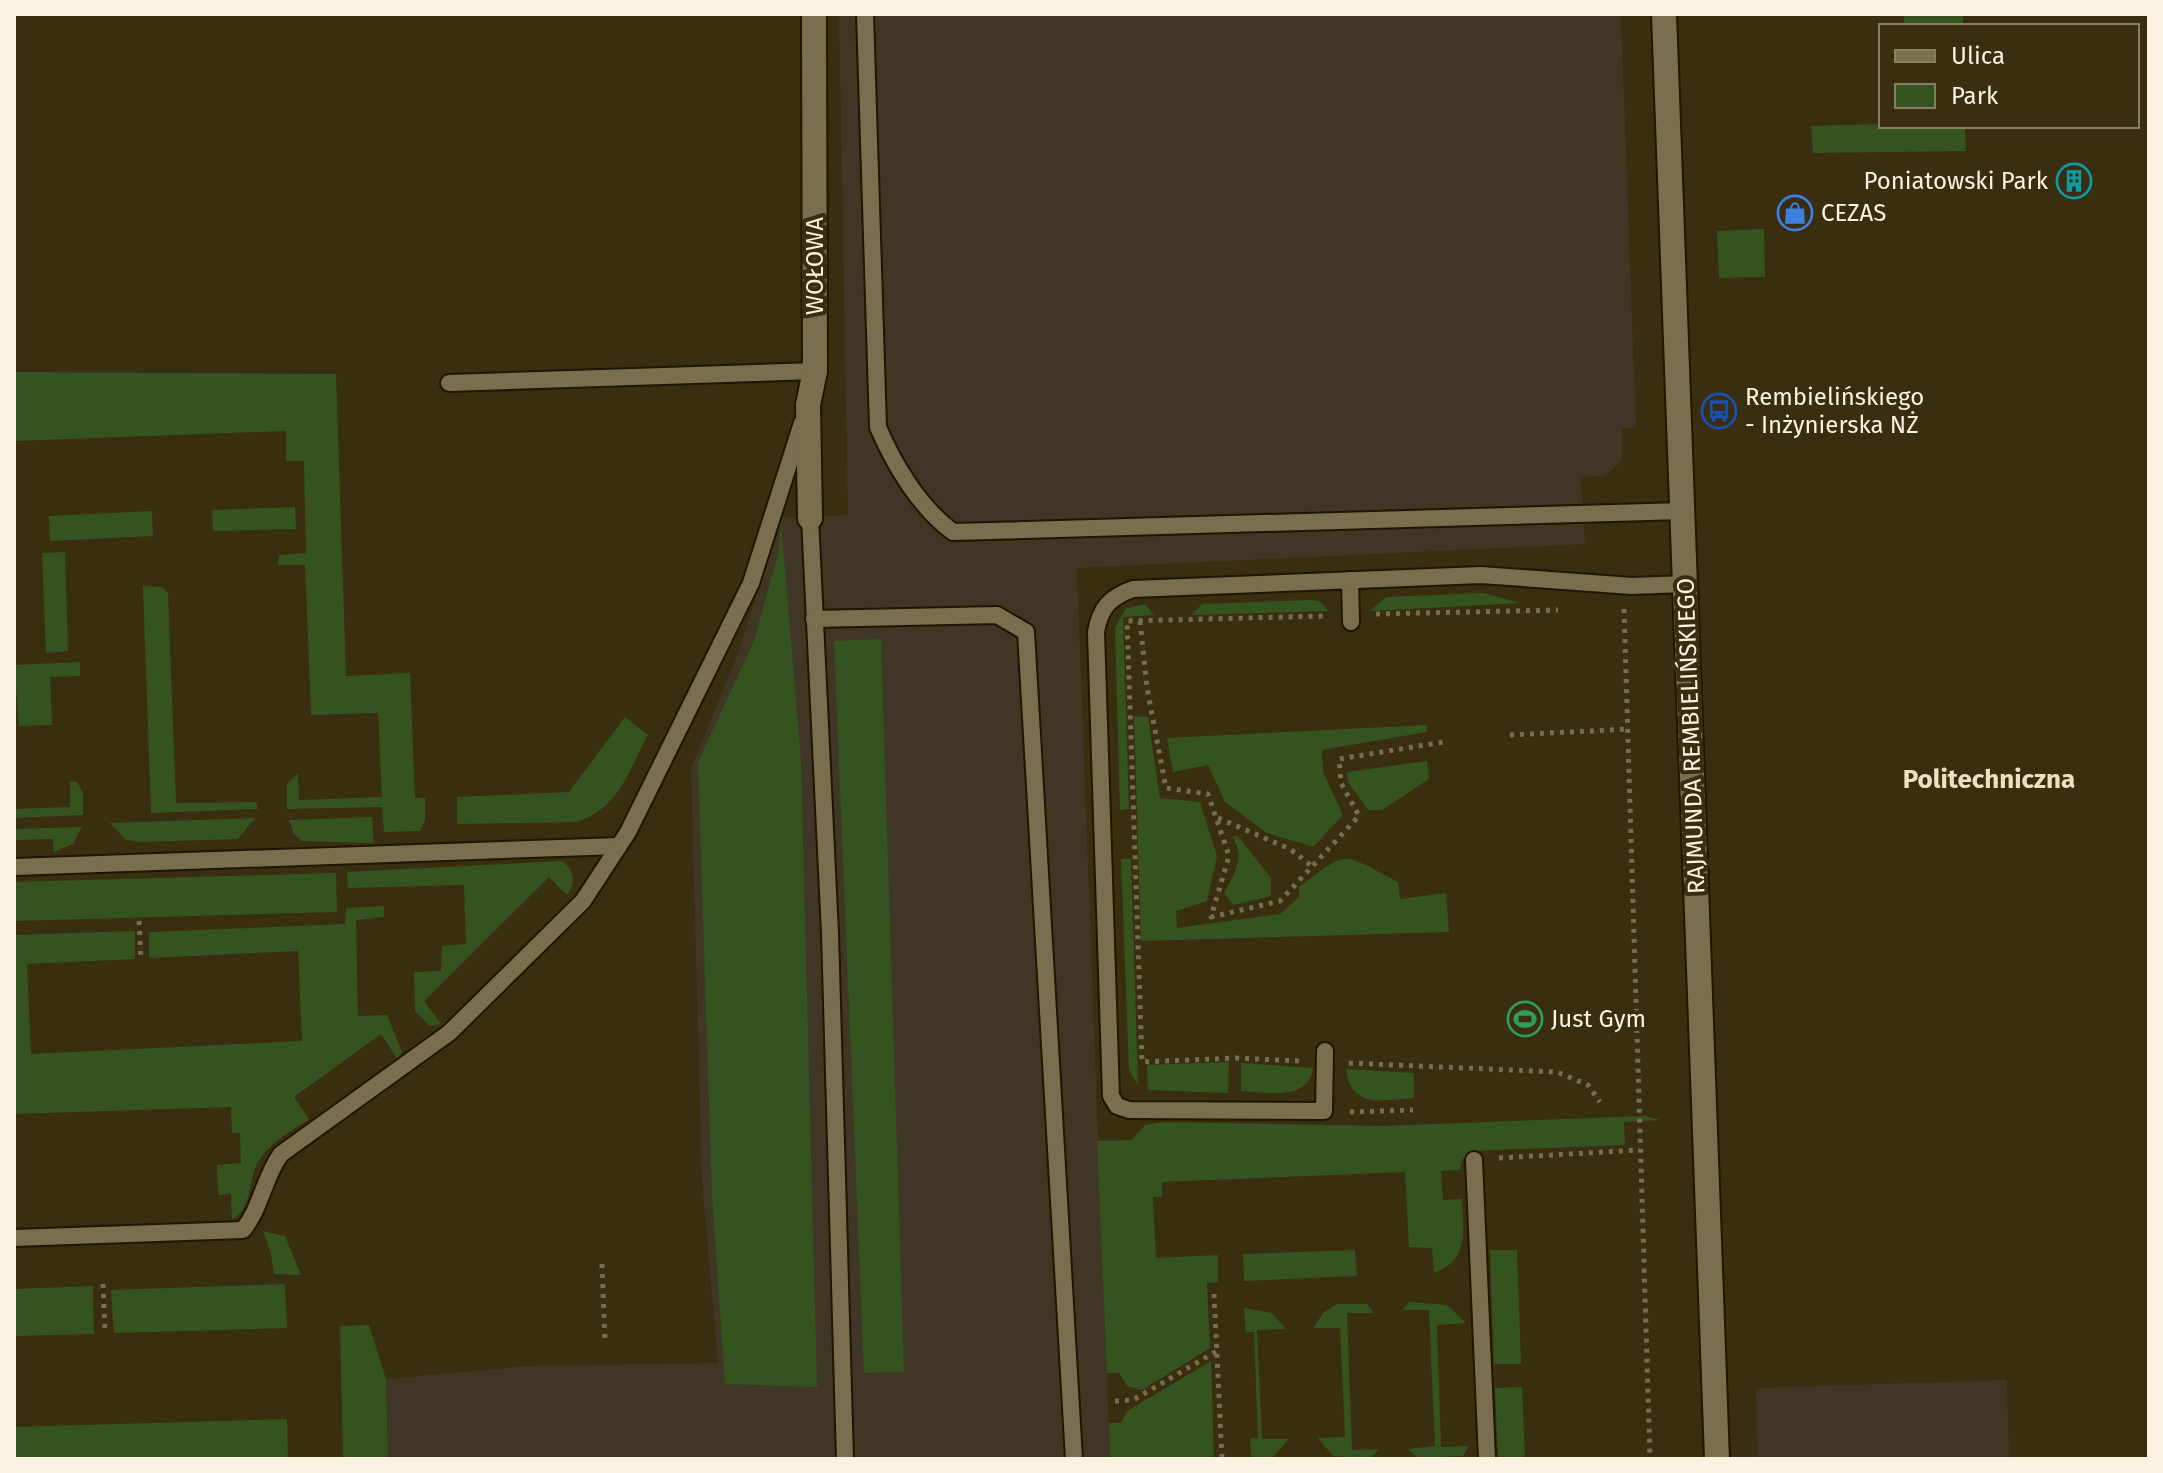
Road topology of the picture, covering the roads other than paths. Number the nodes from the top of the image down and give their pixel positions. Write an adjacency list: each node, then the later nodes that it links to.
1 (814, 14): 4 (street, WOŁOWA)
2 (865, 14): 7 (lane)
3 (1664, 14): 7 (street, RAJMUNDA REMBIELIŃSKIEGO)
4 (815, 371): 5 (lane); 6 (street, WOŁOWA)
5 (449, 383)
6 (808, 405): 8 (street, WOŁOWA); 13 (lane)
7 (1683, 511): 10 (street, RAJMUNDA REMBIELIŃSKIEGO)
8 (810, 518): 11 (lane)
9 (1350, 580): 10 (lane); 12 (lane); 15 (lane)
10 (1686, 584): 21 (street, RAJMUNDA REMBIELIŃSKIEGO)
11 (814, 619): 18 (lane); 19 (lane)
12 (1351, 619)
13 (619, 846): 14 (lane); 17 (lane)
14 (14, 867)
15 (1325, 1056)
16 (1474, 1160): 20 (lane)
17 (14, 1238)
18 (845, 1459)
19 (1074, 1459)
20 (1487, 1459)
21 (1717, 1459)

